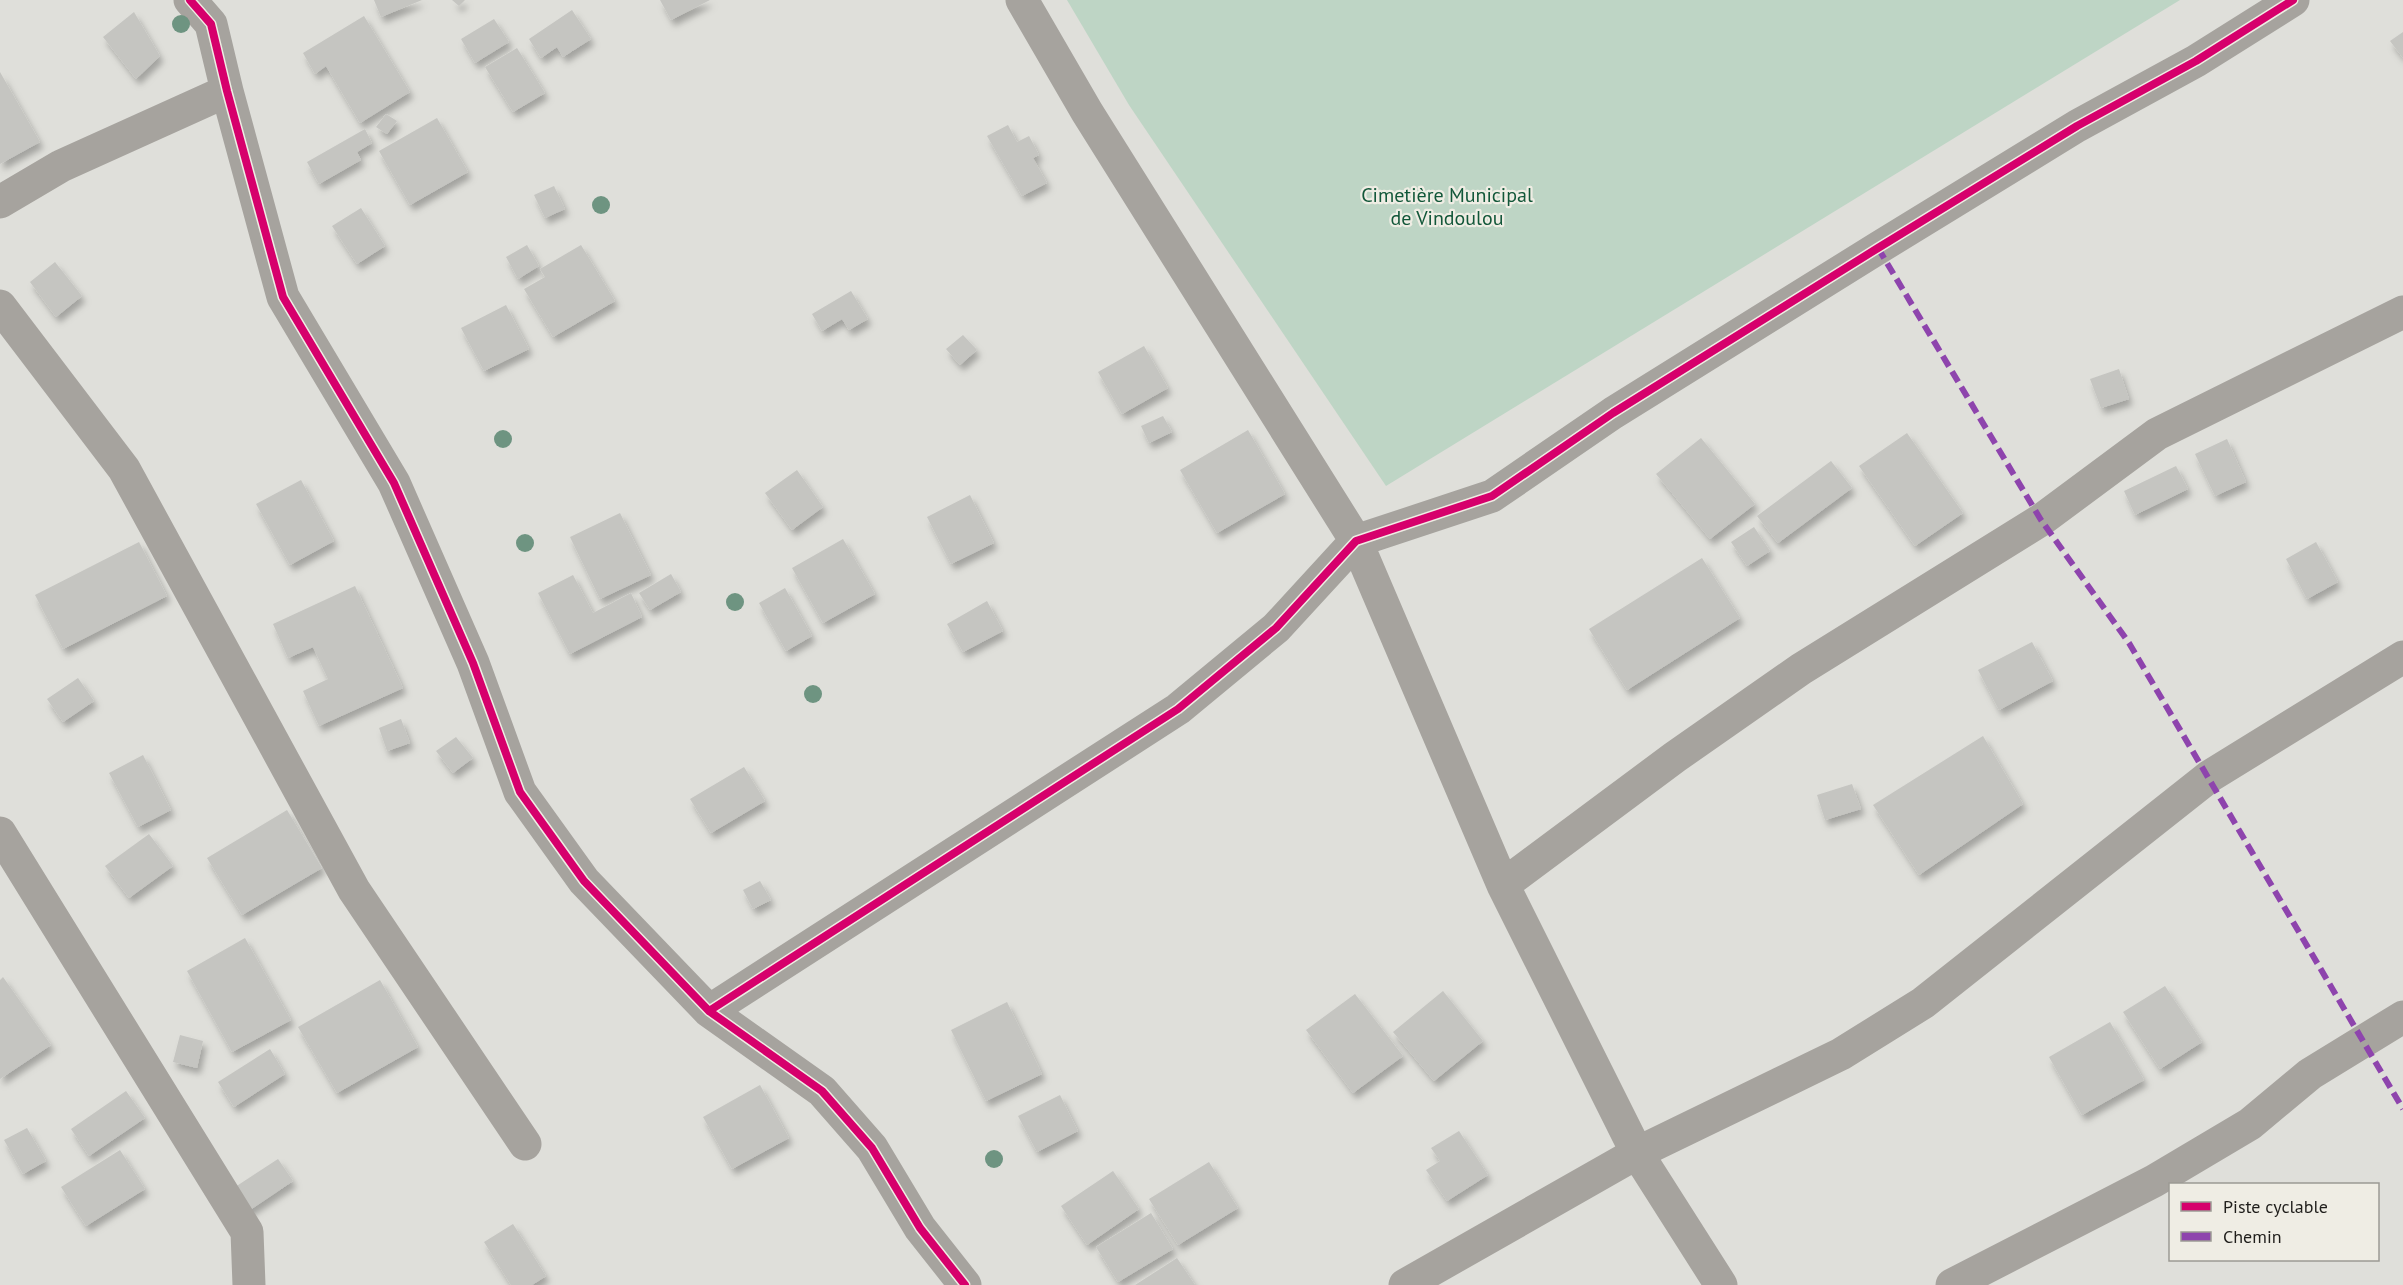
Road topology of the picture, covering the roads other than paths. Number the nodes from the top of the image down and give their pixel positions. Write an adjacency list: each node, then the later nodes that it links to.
1 (190, 0): 4 (street)
2 (1022, 0): 8 (street)
3 (2293, 0): 8 (street)
4 (227, 91): 5 (street); 12 (street)
5 (0, 202)
6 (0, 306): 14 (street)
7 (2403, 312): 11 (street)
8 (1356, 541): 11 (street); 12 (street)
9 (2403, 657): 15 (street)
10 (0, 833): 18 (street)
11 (1503, 885): 15 (street)
12 (709, 1011): 19 (street)
13 (2403, 1017): 17 (street)
14 (525, 1144)
15 (1637, 1153): 16 (street); 20 (street)
16 (1725, 1282)
17 (1950, 1283)
18 (249, 1285)
19 (965, 1285)
20 (1405, 1285)

